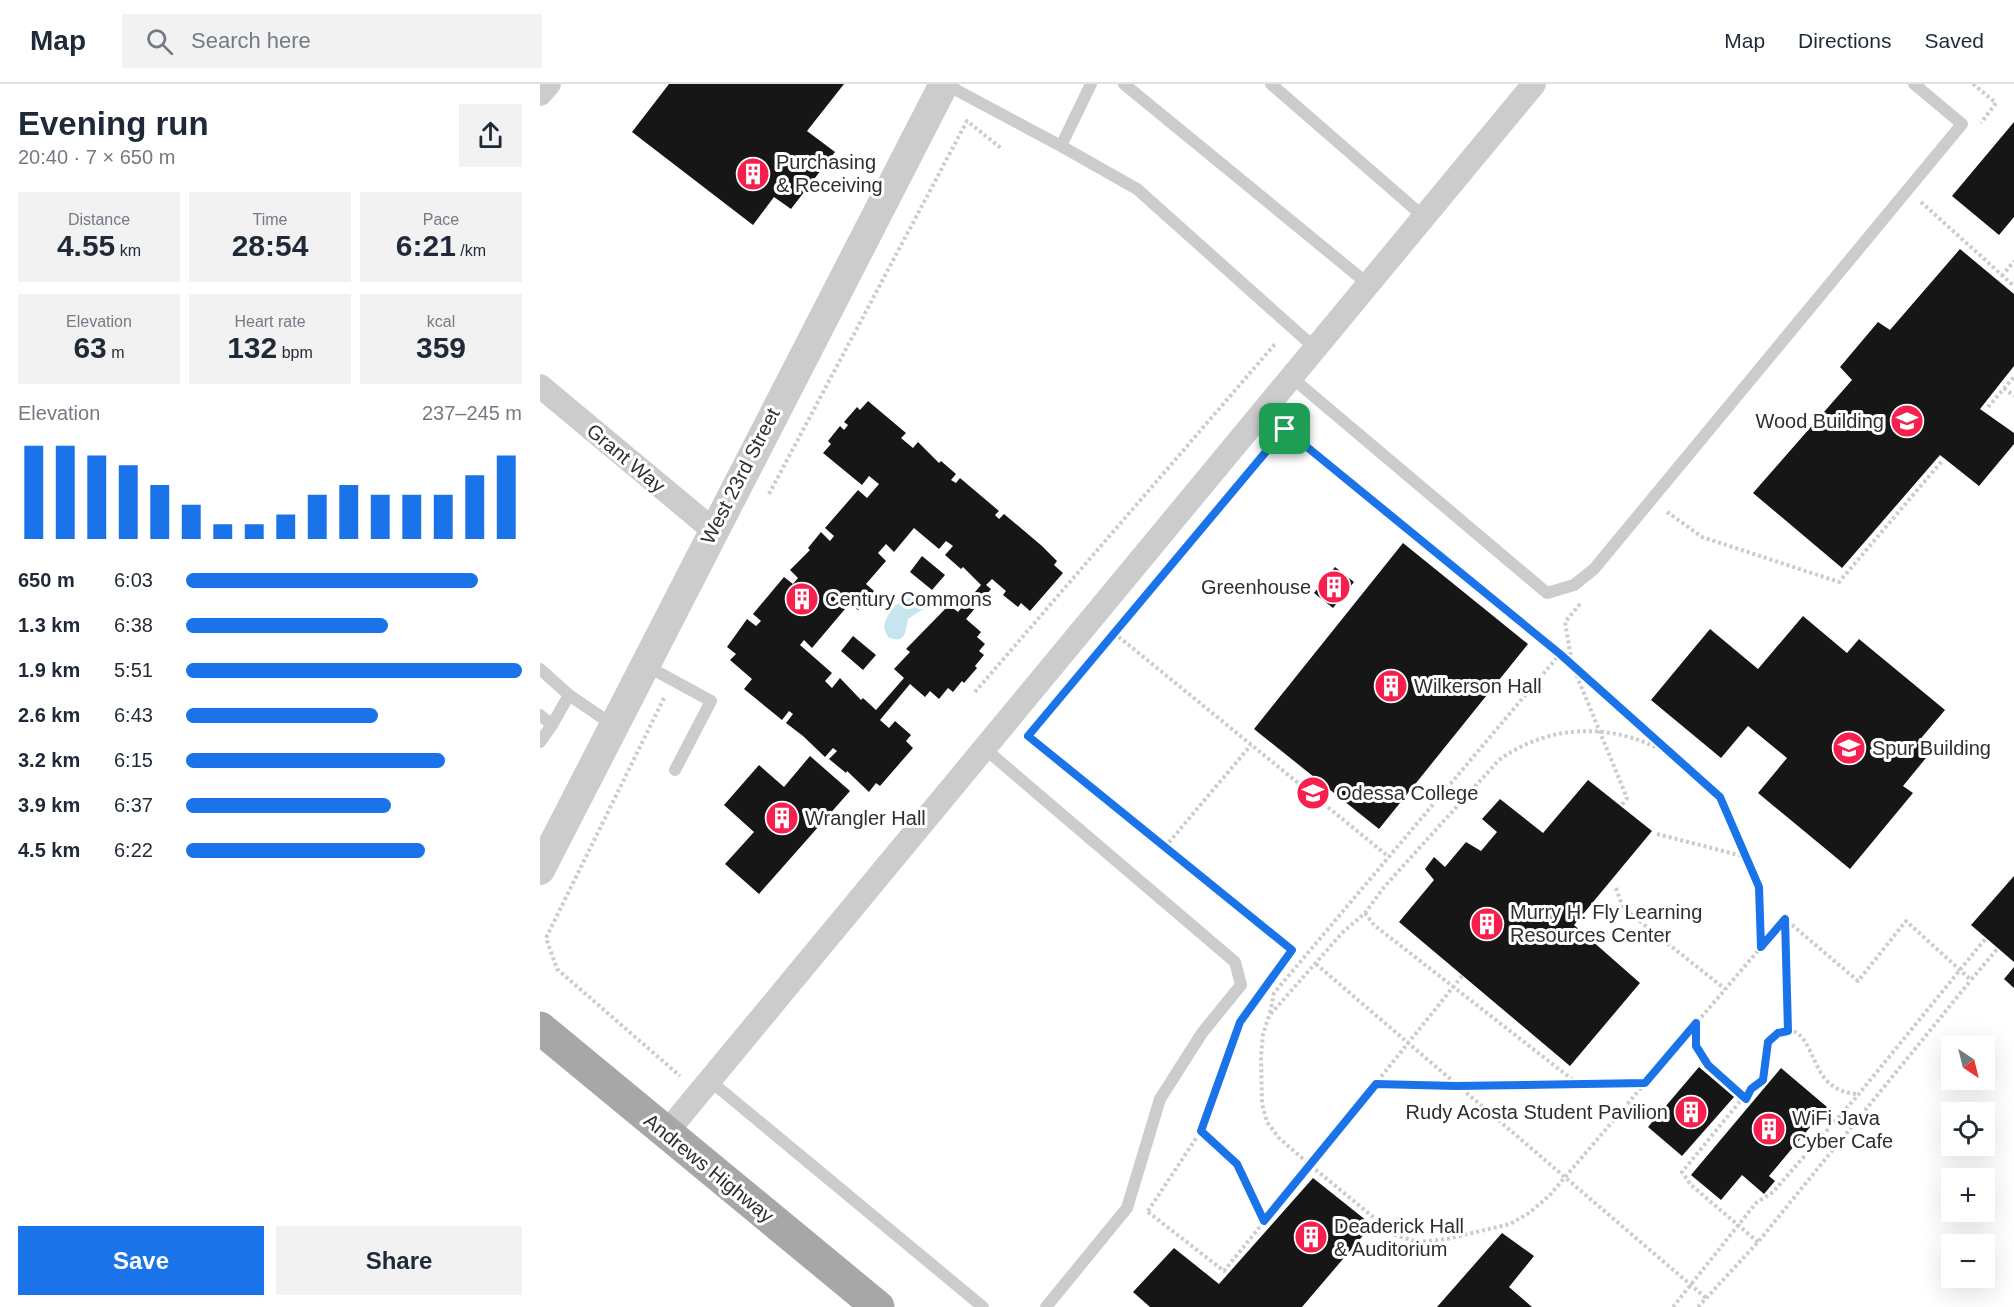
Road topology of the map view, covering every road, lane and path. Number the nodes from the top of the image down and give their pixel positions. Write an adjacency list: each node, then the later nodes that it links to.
1 (549, 84): 9 (street)
2 (944, 84): 11 (lane); 33 (street, West 23rd Street)
3 (1091, 84): 11 (lane)
4 (1124, 84): 19 (lane)
5 (1271, 84): 16 (lane)
6 (1534, 84): 16 (street)
7 (1914, 84): 24 (lane)
8 (1973, 84): 10 (path)
9 (540, 94)
10 (1974, 132)
11 (1061, 146): 22 (lane)
12 (1002, 149): 32 (path)
13 (1926, 192): 14 (path)
14 (1919, 200): 15 (path); 18 (path)
15 (1913, 208)
16 (1424, 217): 19 (street)
17 (2014, 261): 18 (path)
18 (2002, 276): 20 (path)
19 (1368, 284): 22 (street)
20 (2014, 286)
21 (1275, 344): 43 (path)
22 (1316, 348): 24 (street)
23 (2014, 376): 26 (path)
24 (1291, 377): 52 (street)
25 (540, 386): 33 (street, Grant Way)
26 (2004, 388): 27 (path); 28 (path)
27 (2014, 396)
28 (1988, 407)
29 (1278, 437): 38 (path)
30 (1942, 461): 31 (path)
31 (1671, 501)
32 (764, 503)
33 (713, 530): 40 (street, West 23rd Street)
34 (1588, 596): 39 (path)
35 (1121, 624): 36 (path)
36 (1114, 633): 37 (path); 51 (path)
37 (1107, 642)
38 (1560, 654): 39 (path); 58 (path)
39 (1572, 664): 49 (path); 53 (path)
40 (644, 665): 42 (lane); 47 (street, West 23rd Street)
41 (540, 669): 44 (lane)
42 (673, 680): 54 (lane); 84 (path)
43 (975, 692)
44 (569, 695): 46 (lane); 47 (lane)
45 (540, 715): 46 (lane)
46 (552, 725): 50 (lane)
47 (613, 725): 60 (street, West 23rd Street)
48 (1035, 728): 57 (path)
49 (1600, 733): 53 (path); 55 (path); 62 (path)
50 (540, 742)
51 (1251, 745): 57 (path); 58 (path)
52 (984, 748): 84 (street); 100 (lane)
53 (1677, 756): 59 (path)
54 (675, 770)
55 (1621, 806)
56 (1657, 834): 59 (path)
57 (1165, 847): 73 (path)
58 (1389, 857): 75 (path)
59 (1746, 857): 65 (path)
60 (540, 870)
61 (1616, 888): 72 (path)
62 (1365, 913): 67 (path); 71 (path)
63 (1785, 919): 65 (path); 68 (path); 78 (path)
64 (1986, 938): 68 (path)
65 (1761, 947): 72 (path)
66 (1998, 948): 70 (path)
67 (1316, 964): 75 (path); 79 (path)
68 (1959, 970): 70 (path); 85 (path)
69 (1462, 976): 71 (path)
70 (1971, 980): 95 (path)
71 (1453, 987): 79 (path); 82 (path)
72 (1725, 989): 76 (path)
73 (1259, 995)
74 (1246, 1013): 87 (path)
75 (1269, 1016): 89 (path)
76 (1696, 1023): 80 (path); 86 (path)
77 (540, 1028): 88 (main road, Andrews Highway)
78 (1788, 1031): 85 (path); 86 (path)
79 (1408, 1044): 81 (path); 83 (path)
80 (1645, 1083): 82 (path); 90 (path)
81 (1376, 1084): 83 (path); 89 (path)
82 (1578, 1084): 83 (path)
83 (1456, 1086): 90 (path)
84 (704, 1087): 88 (street); 99 (lane)
85 (1858, 1095): 94 (path)
86 (1746, 1099): 94 (path)
87 (1201, 1131): 91 (path); 93 (path)
88 (666, 1133): 98 (main road, Andrews Highway)
89 (1310, 1165): 90 (path); 93 (path)
90 (1565, 1178): 96 (path)
91 (1148, 1212): 92 (path); 93 (path)
92 (1141, 1221)
93 (1264, 1221)
94 (1739, 1227): 95 (path); 96 (path)
95 (1758, 1242): 97 (path)
96 (1691, 1285): 97 (path); 101 (path)
97 (1706, 1298): 102 (path)
98 (878, 1307)
99 (983, 1307)
100 (1046, 1307)
101 (1673, 1307)
102 (1698, 1307)

